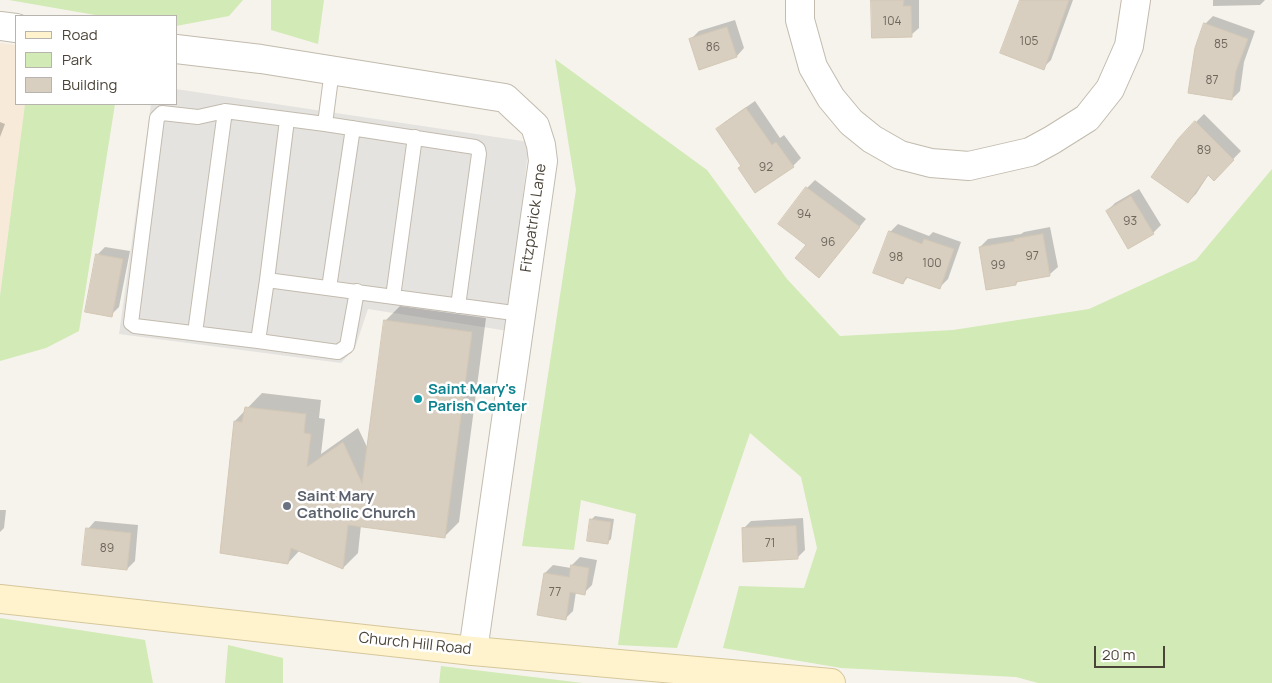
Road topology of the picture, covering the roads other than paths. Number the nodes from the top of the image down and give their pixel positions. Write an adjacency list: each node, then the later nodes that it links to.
1 (800, 0): 2 (street)
2 (1136, 0)
3 (0, 26): 4 (street)
4 (15, 28)
5 (178, 49): 6 (street, Fitzpatrick Lane)
6 (332, 70): 9 (lane); 17 (street, Fitzpatrick Lane)
7 (225, 111): 8 (lane); 18 (lane); 18 (lane)
8 (287, 120): 9 (lane); 12 (lane)
9 (325, 124): 10 (lane)
10 (353, 128): 11 (lane); 13 (lane)
11 (415, 137): 15 (lane); 16 (lane)
12 (267, 280): 13 (lane); 19 (lane)
13 (329, 288): 14 (lane)
14 (357, 291): 15 (lane); 19 (lane)
15 (393, 297): 16 (lane)
16 (458, 306): 17 (lane)
17 (521, 314): 21 (street, Fitzpatrick Lane)
18 (195, 333): 19 (lane)
19 (258, 341)
20 (0, 599): 21 (street, Church Hill Road)
21 (473, 651): 22 (street, Church Hill Road)
22 (831, 683)

